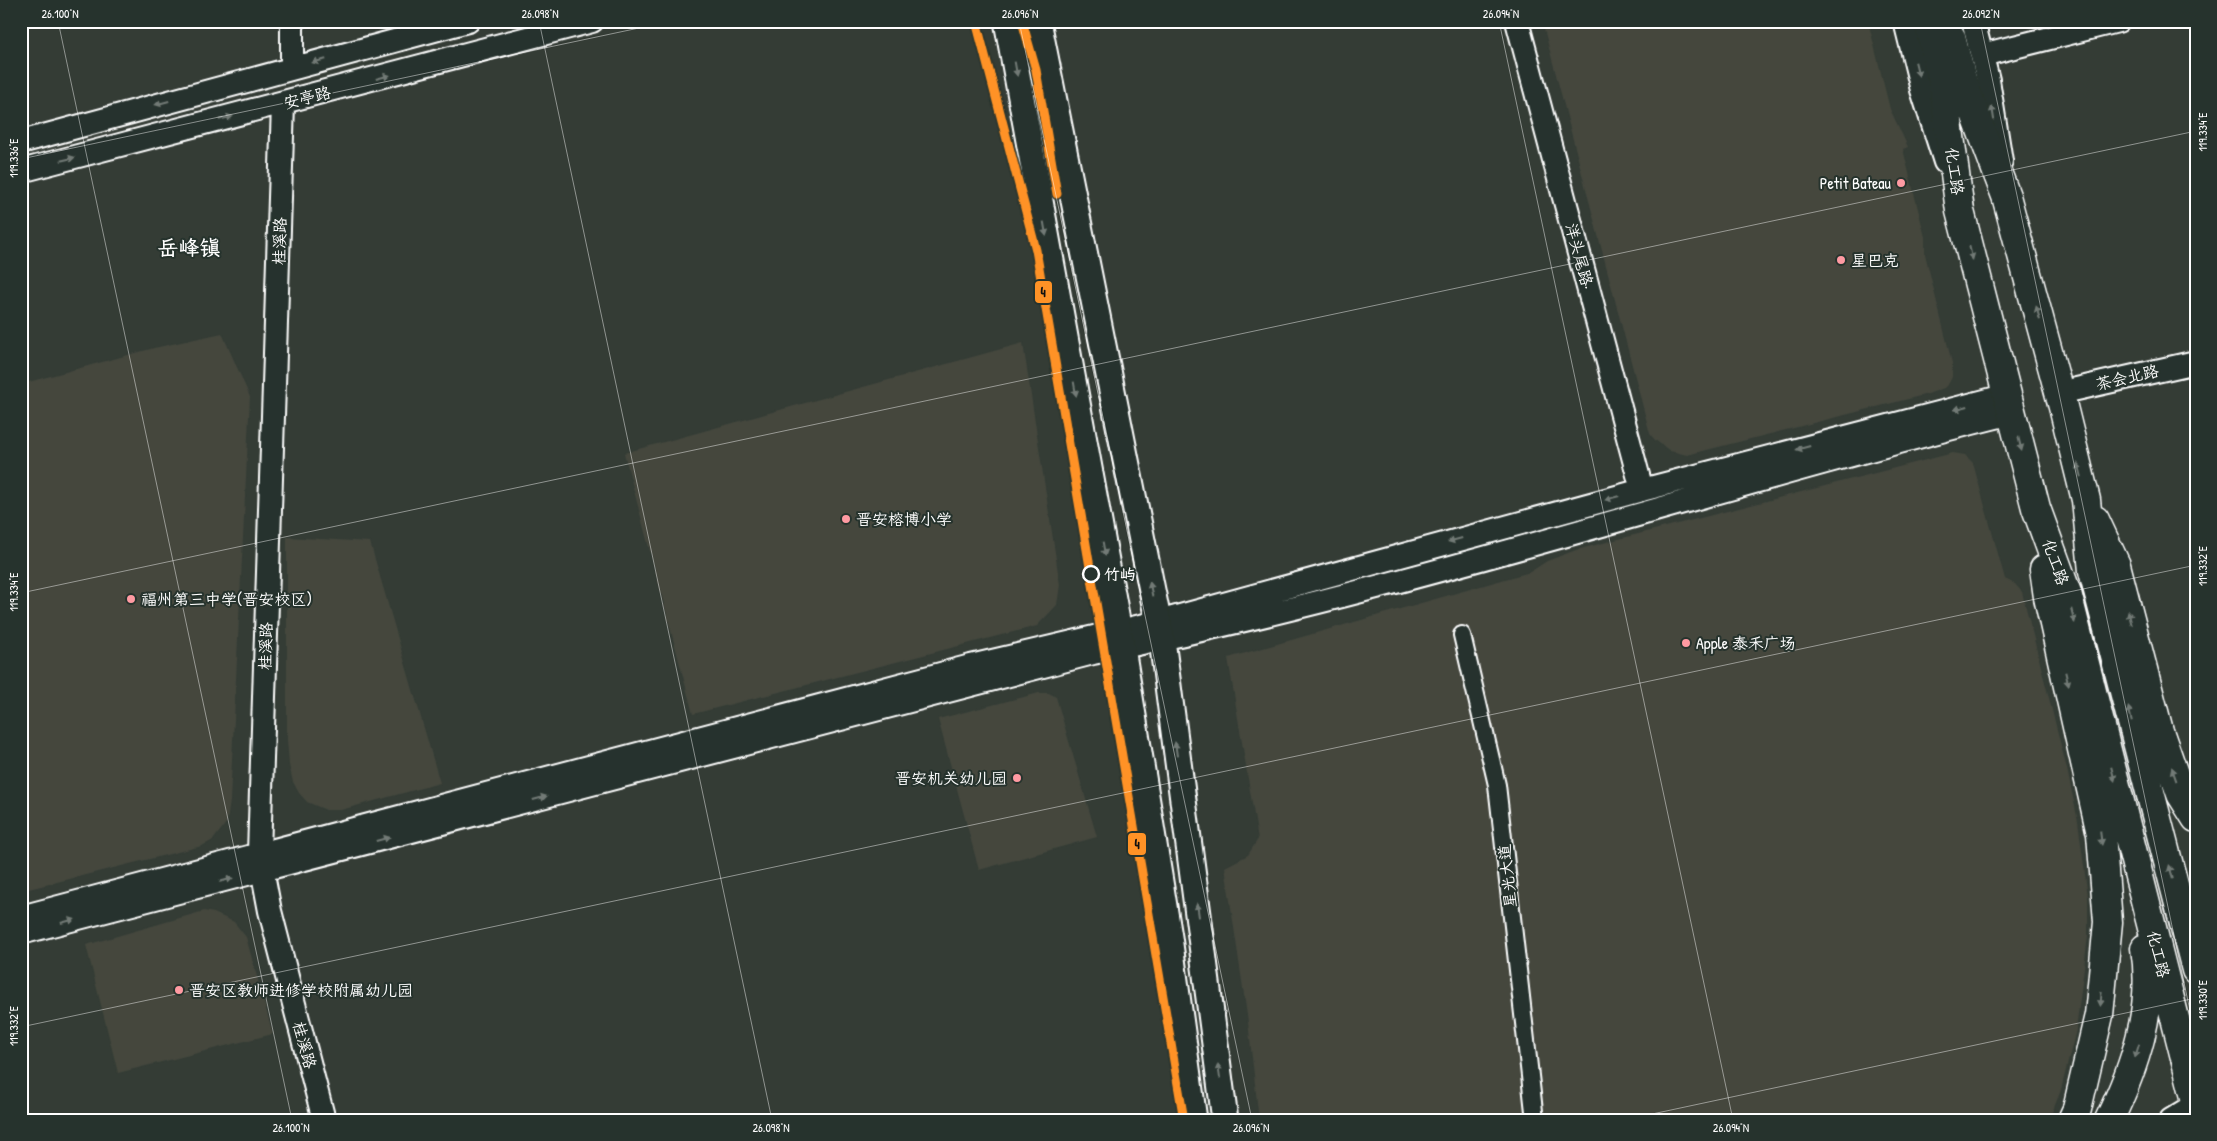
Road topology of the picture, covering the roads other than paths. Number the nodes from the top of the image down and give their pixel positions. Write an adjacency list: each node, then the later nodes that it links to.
1 (292, 21): 13 (main road)
2 (468, 21): 13 (main road, 安亭路, one-way to 13)
3 (592, 21): 14 (main road, 安亭路, one-way to 3)
4 (1007, 21): 30 (main road, one-way to 30)
5 (1038, 21): 28 (main road, one-way to 5)
6 (1517, 21): 25 (main road, 洋头尾路·)
7 (1905, 21): 20 (main road, one-way to 20)
8 (1928, 21): 20 (highway, 化工路)
9 (1947, 21): 19 (highway, 化工路)
10 (1973, 21): 12 (main road)
11 (2118, 21): 12 (main road)
12 (1982, 56): 19 (main road, one-way to 12)
13 (292, 68): 15 (main road, 安亭路, one-way to 15)
14 (283, 104): 18 (main road, 安亭路, one-way to 14); 33 (main road, 桂溪路)
15 (92, 122): 16 (main road); 17 (main road, 安亭路)
16 (21, 131)
17 (21, 142)
18 (21, 171)
19 (2006, 196): 23 (highway, 化工路, one-way to 19)
20 (1960, 211): 24 (highway, 化工路, one-way to 24)
21 (2196, 362): 23 (main road, 茶会北路)
22 (2196, 378): 23 (main road, 茶会北路)
23 (2061, 400): 26 (highway, 化工路, one-way to 23)
24 (2010, 404): 25 (main road, one-way to 25); 27 (highway, 化工路, one-way to 27); 28 (main road)
25 (1642, 490): 28 (main road, one-way to 28)
26 (2086, 500): 32 (highway, one-way to 26); 34 (highway, 化工路, one-way to 26)
27 (2036, 508): 31 (highway, 化工路, one-way to 31); 44 (highway, one-way to 44)
28 (1160, 631): 30 (main road); 42 (main road, one-way to 28)
29 (1462, 636): 43 (street, 星光大道)
30 (1121, 639): 33 (main road); 41 (main road)
31 (2123, 813): 39 (highway, 化工路); 45 (highway, one-way to 45)
32 (2196, 818)
33 (260, 862): 35 (main road); 37 (main road, one-way to 33); 40 (main road, 桂溪路)
34 (2179, 903): 36 (highway); 38 (highway, 化工路)
35 (21, 917)
36 (2196, 927)
37 (21, 934)
38 (2196, 970)
39 (2196, 1103): 46 (main road)
40 (324, 1120)
41 (1194, 1120)
42 (1225, 1120)
43 (1535, 1120)
44 (2072, 1120)
45 (2109, 1120)
46 (2171, 1120)

